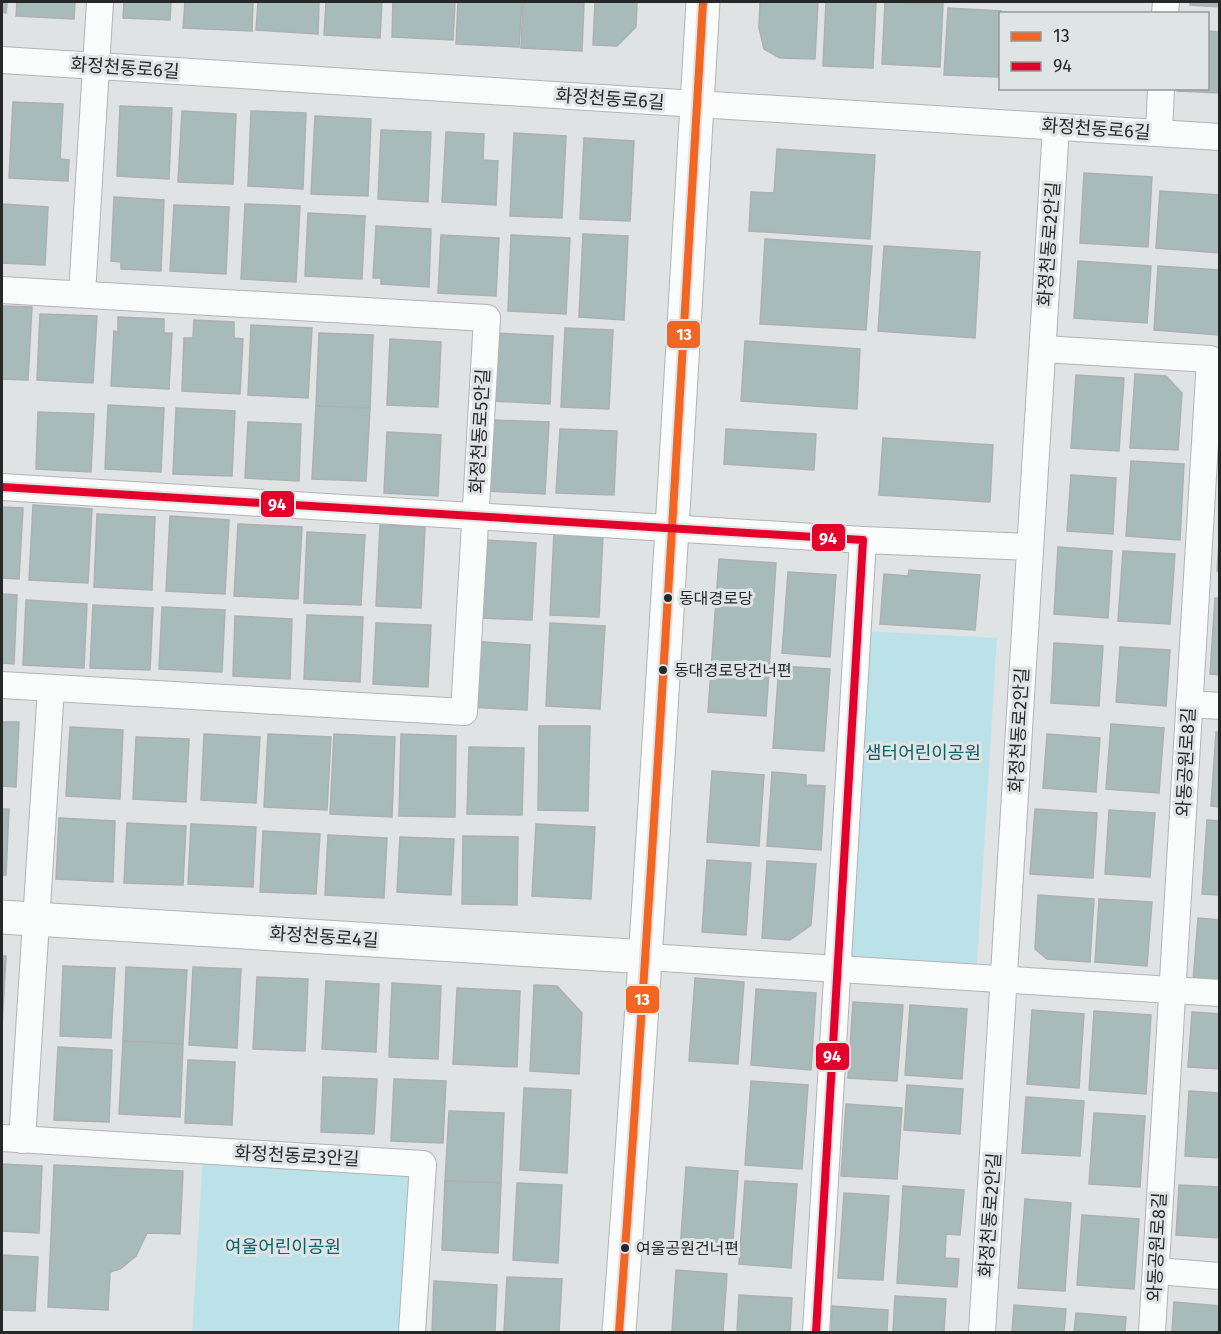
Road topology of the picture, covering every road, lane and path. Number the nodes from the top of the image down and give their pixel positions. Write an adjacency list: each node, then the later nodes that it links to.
1 (100, 2): 4 (street)
2 (704, 2): 6 (street)
3 (2, 60): 4 (street, 화정천동로6길)
4 (96, 66): 6 (street, 화정천동로6길); 11 (street)
5 (1161, 90): 8 (street)
6 (697, 104): 7 (street, 화정천동로6길); 15 (street)
7 (1056, 127): 8 (street, 화정천동로6길); 12 (street, 화정천동로2안길)
8 (1159, 133): 9 (street, 화정천동로6길)
9 (1220, 137)
10 (2, 290): 11 (street, 화정천동로5안길)
11 (81, 294): 14 (street, 화정천동로5안길)
12 (1042, 349): 17 (street, 화정천동로2안길); 20 (street, 와동공원로8길)
13 (2, 487): 14 (street)
14 (475, 516): 15 (street); 19 (street, 화정천동로5안길)
15 (670, 528): 16 (street); 24 (street)
16 (863, 540): 17 (street); 25 (street)
17 (1030, 547): 26 (street, 화정천동로2안길)
18 (2, 685): 19 (street, 화정천동로5안길)
19 (51, 688): 23 (street)
20 (1189, 704): 21 (street); 27 (street, 와동공원로8길)
21 (1220, 706)
22 (2, 917): 23 (street, 화정천동로4길)
23 (36, 919): 24 (street, 화정천동로4길); 29 (street)
24 (647, 957): 25 (street); 33 (street)
25 (837, 969): 26 (street); 34 (street)
26 (1004, 980): 27 (street); 35 (street, 화정천동로2안길)
27 (1173, 990): 28 (street); 30 (street, 와동공원로8길)
28 (1220, 993)
29 (12, 1139): 32 (street, 화정천동로3안길)
30 (1156, 1271): 31 (street); 36 (street, 와동공원로8길)
31 (1220, 1276)
32 (412, 1332)
33 (619, 1332)
34 (816, 1332)
35 (982, 1332)
36 (1152, 1332)

